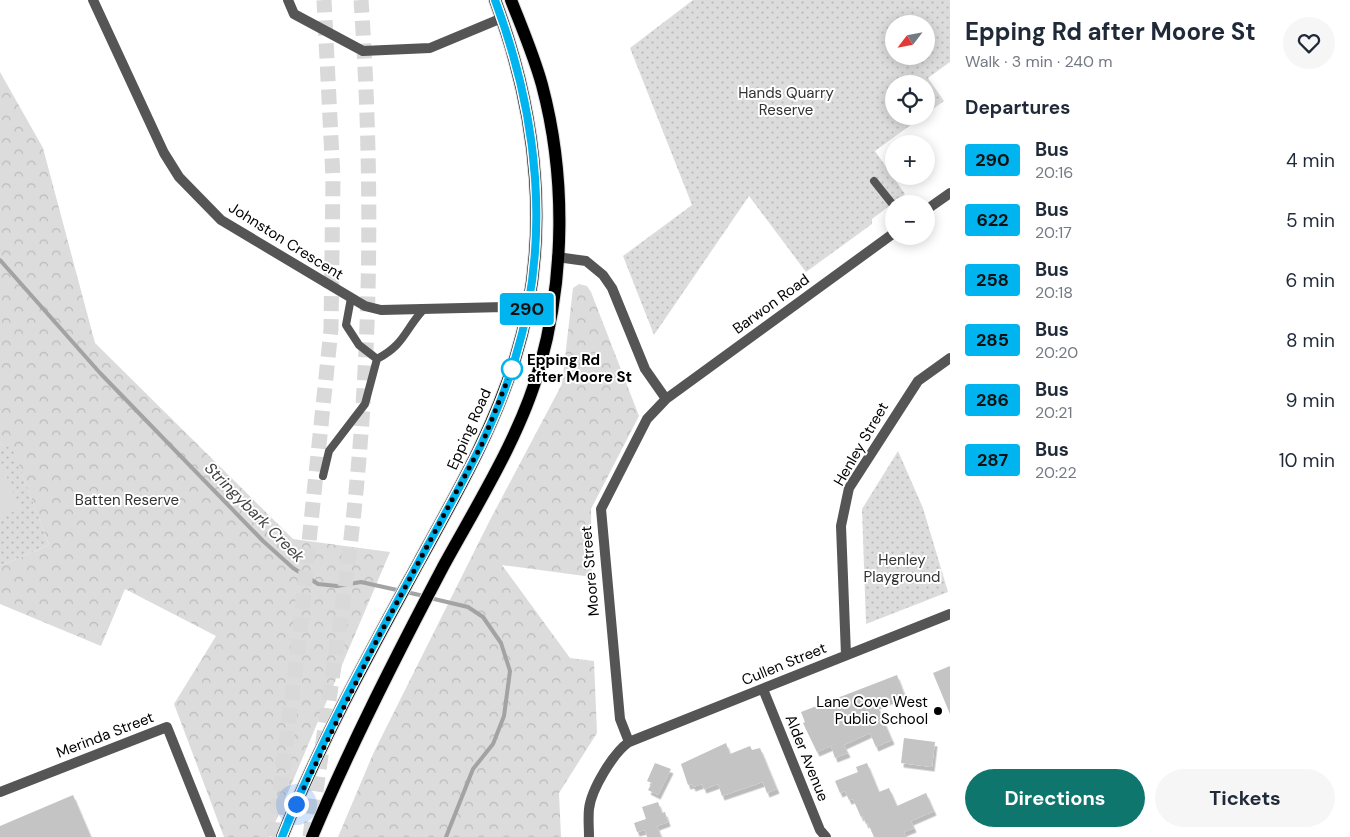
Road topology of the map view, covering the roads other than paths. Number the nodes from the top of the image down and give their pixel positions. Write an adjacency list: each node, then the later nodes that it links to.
1 (93, 0): 13 (street, Johnston Crescent)
2 (288, 0): 5 (street)
3 (495, 0): 5 (main road, Epping Road)
4 (511, 0): 12 (main road)
5 (502, 18): 11 (main road, Epping Road)
6 (874, 181): 8 (lane)
7 (950, 193): 9 (street)
8 (885, 195)
9 (935, 204)
10 (885, 240): 18 (street, Barwon Road)
11 (535, 255): 12 (main road); 15 (main road, Epping Road)
12 (557, 256): 18 (street); 27 (main road)
13 (351, 298): 14 (street, Johnston Crescent); 17 (lane)
14 (423, 310): 15 (street, Johnston Crescent); 17 (lane)
15 (526, 310): 26 (main road, Epping Road)
16 (950, 358): 21 (street, Henley Street)
17 (377, 359): 19 (lane)
18 (666, 399): 23 (street, Moore Street)
19 (323, 476)
20 (950, 614): 21 (street, Cullen Street)
21 (846, 655): 22 (street, Cullen Street)
22 (762, 688): 23 (street, Cullen Street); 29 (street, Alder Avenue)
23 (629, 742): 28 (street)
24 (0, 792): 25 (street, Merinda Street)
25 (211, 837)
26 (282, 837)
27 (312, 837)
28 (589, 837)
29 (826, 837)

